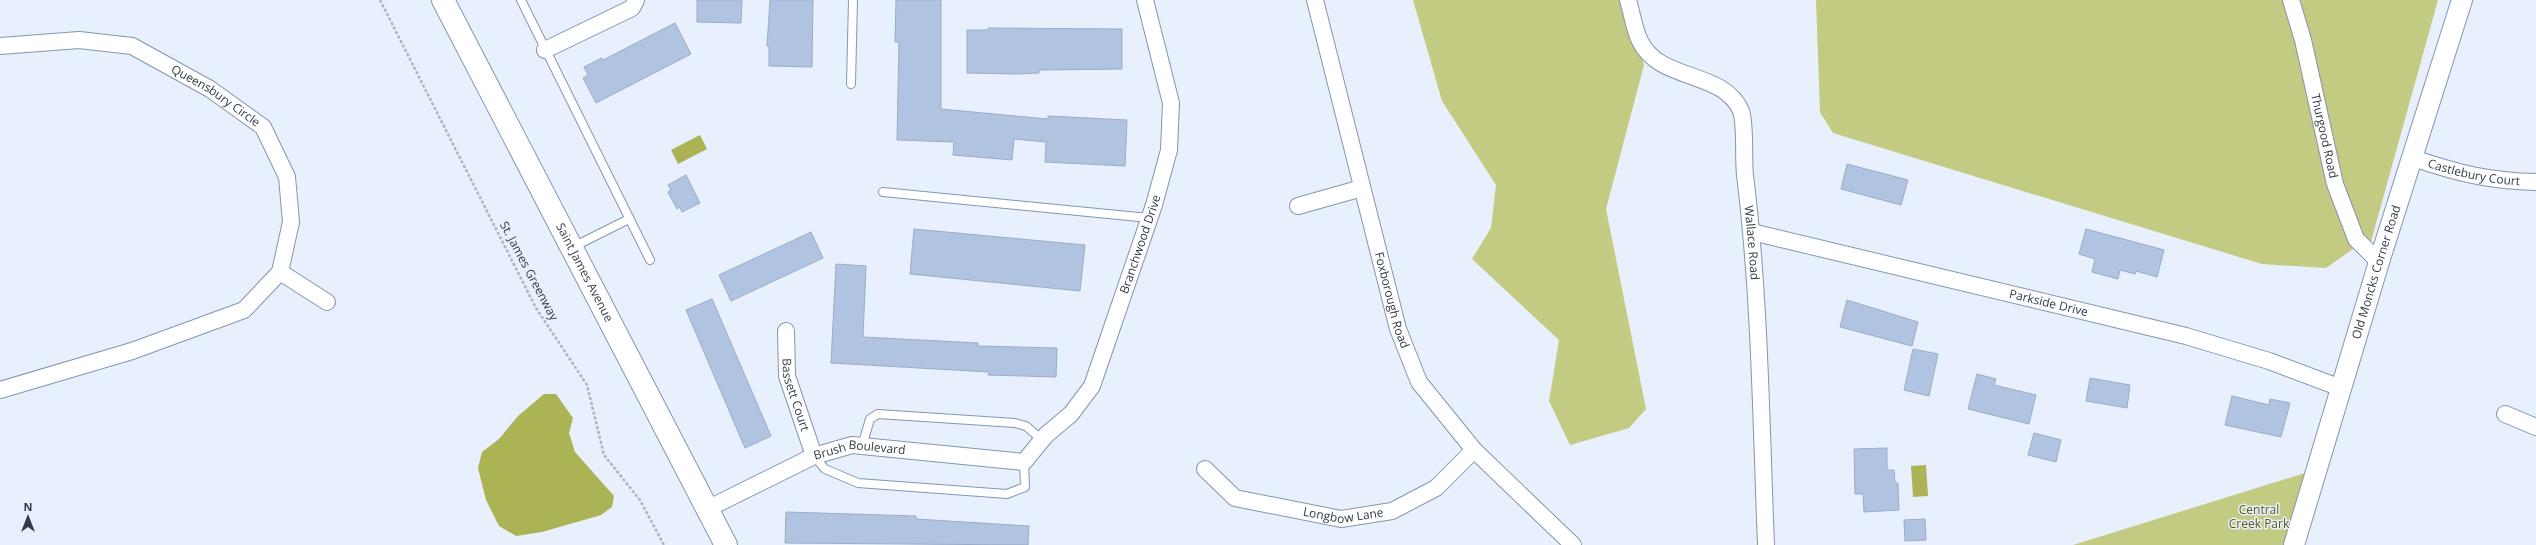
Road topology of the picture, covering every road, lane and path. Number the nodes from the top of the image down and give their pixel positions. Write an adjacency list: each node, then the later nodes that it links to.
1 (380, 0): 39 (path, St. James Greenway)
2 (443, 0): 22 (main road, Saint James Avenue)
3 (521, 0): 12 (lane)
4 (636, 0): 12 (street)
5 (853, 0): 13 (lane)
6 (1145, 0): 19 (street, Branchwood Drive)
7 (1315, 0): 16 (street, Foxborough Road)
8 (1628, 0): 21 (street, Wallace Road)
9 (2291, 0): 24 (street, Thurgood Road)
10 (2462, 0): 14 (street, Old Moncks Corner Road)
11 (0, 46): 25 (street, Queensbury Circle)
12 (545, 50): 20 (lane)
13 (851, 84)
14 (2413, 158): 15 (street, Castlebury Court); 24 (street, Old Moncks Corner Road)
15 (2536, 182)
16 (1362, 188): 18 (street); 34 (street, Foxborough Road)
17 (883, 192): 19 (lane)
18 (1298, 206)
19 (1149, 218): 32 (street, Branchwood Drive)
20 (629, 219): 22 (lane); 23 (lane)
21 (1752, 232): 28 (street, Parkside Drive); 42 (street, Wallace Road)
22 (572, 248): 38 (main road, Saint James Avenue)
23 (650, 260)
24 (2379, 262): 28 (street, Old Moncks Corner Road)
25 (280, 272): 26 (street); 29 (street)
26 (327, 302)
27 (786, 331): 35 (street, Bassett Court)
28 (2341, 388): 43 (street, Old Moncks Corner Road)
29 (0, 390)
30 (2505, 414): 31 (street)
31 (2536, 427)
32 (1042, 440): 33 (lane); 36 (street, Branchwood Drive)
33 (862, 446): 35 (street, Brush Boulevard); 36 (street, Brush Boulevard)
34 (1474, 450): 37 (street, Longbow Lane); 41 (street, Foxborough Road)
35 (814, 456): 36 (lane); 38 (street, Brush Boulevard)
36 (1024, 462)
37 (1205, 469)
38 (708, 510): 40 (main road, Saint James Avenue)
39 (664, 545)
40 (726, 545)
41 (1573, 545)
42 (1766, 545)
43 (2294, 545)

